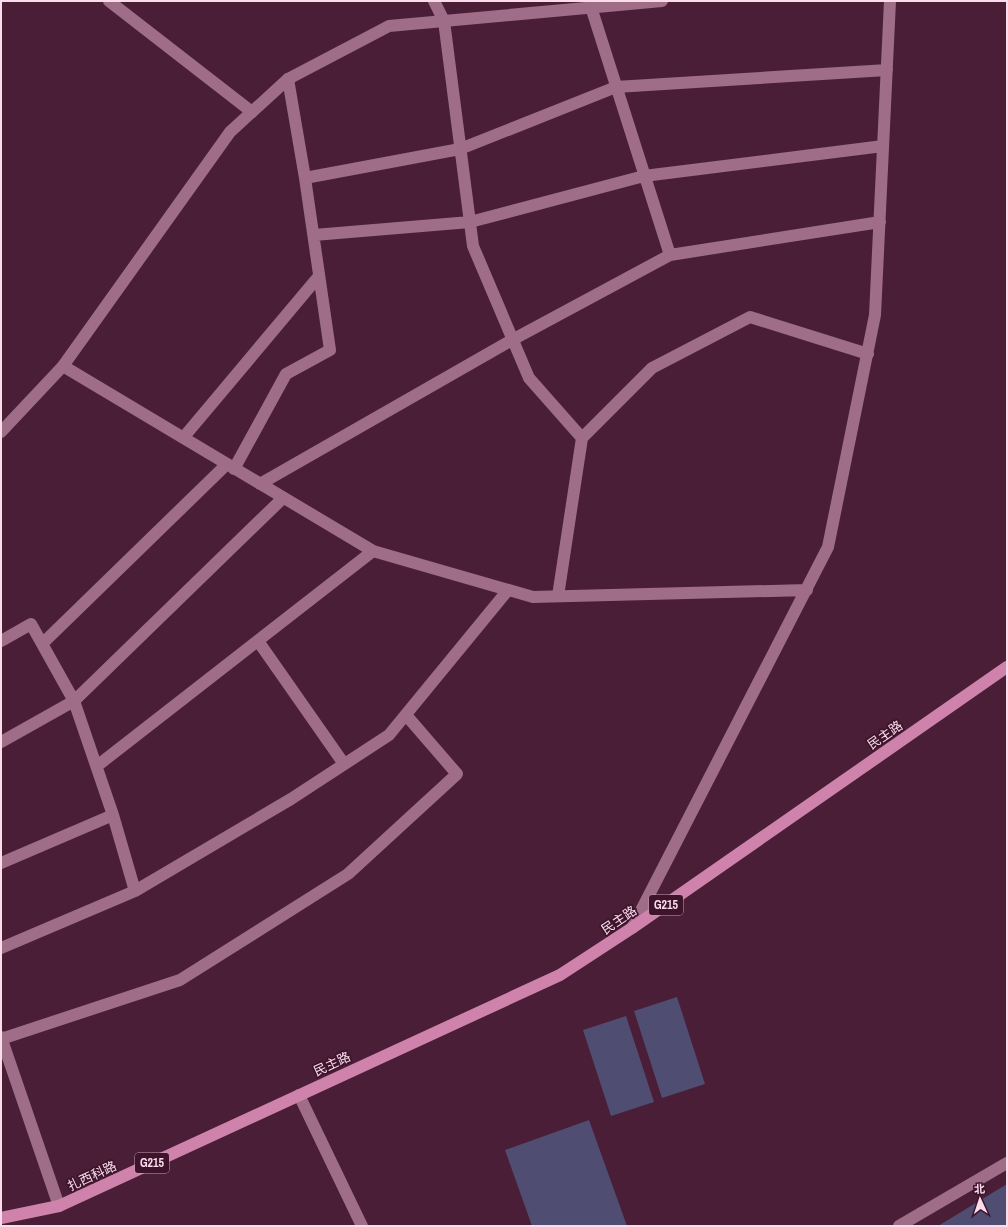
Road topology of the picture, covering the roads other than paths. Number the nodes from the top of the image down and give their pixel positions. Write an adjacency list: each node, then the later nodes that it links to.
1 (109, 1): 11 (street)
2 (434, 1): 7 (street)
3 (662, 1): 5 (street)
4 (890, 1): 8 (street)
5 (637, 2): 6 (street)
6 (591, 7): 7 (street); 10 (street)
7 (444, 21): 9 (street); 13 (street)
8 (887, 70): 10 (street); 12 (street)
9 (288, 79): 11 (street); 15 (street)
10 (616, 87): 13 (street); 14 (street)
11 (252, 112): 23 (street)
12 (883, 146): 14 (street); 17 (street)
13 (460, 149): 15 (street); 16 (street)
14 (644, 176): 16 (street); 19 (street)
15 (305, 178): 18 (street)
16 (470, 222): 18 (street); 21 (street)
17 (880, 222): 19 (street); 22 (street)
18 (314, 235): 20 (street)
19 (670, 255): 21 (street)
20 (319, 276): 25 (street); 27 (street)
21 (512, 340): 26 (street); 28 (street)
22 (868, 354): 26 (street); 32 (street)
23 (63, 366): 24 (street); 25 (street)
24 (1, 432)
25 (183, 438): 27 (street)
26 (582, 438): 33 (street)
27 (231, 467): 28 (street); 36 (street)
28 (260, 484): 29 (street)
29 (283, 498): 30 (street); 38 (street)
30 (373, 551): 31 (street); 35 (street)
31 (508, 590): 33 (street); 39 (street)
32 (807, 590): 33 (street); 46 (street)
33 (558, 596)
34 (1, 641): 36 (street)
35 (258, 641): 41 (street); 42 (street)
36 (42, 644): 38 (street)
37 (1007, 668): 46 (highway, 民主路 / G215)
38 (74, 701): 40 (street); 42 (street)
39 (406, 715): 41 (street); 48 (street)
40 (1, 742)
41 (344, 764): 45 (street)
42 (97, 766): 43 (street)
43 (113, 815): 44 (street); 45 (street)
44 (1, 862)
45 (135, 891): 47 (street)
46 (632, 928): 49 (highway, 民主路 / G215)
47 (1, 948)
48 (1, 1038): 51 (street)
49 (299, 1095): 51 (highway, 扎西科路 / G215); 53 (street)
50 (1007, 1163): 54 (street)
51 (59, 1206): 52 (highway, 扎西科路 / G215)
52 (1, 1218)
53 (362, 1226)
54 (899, 1226)

